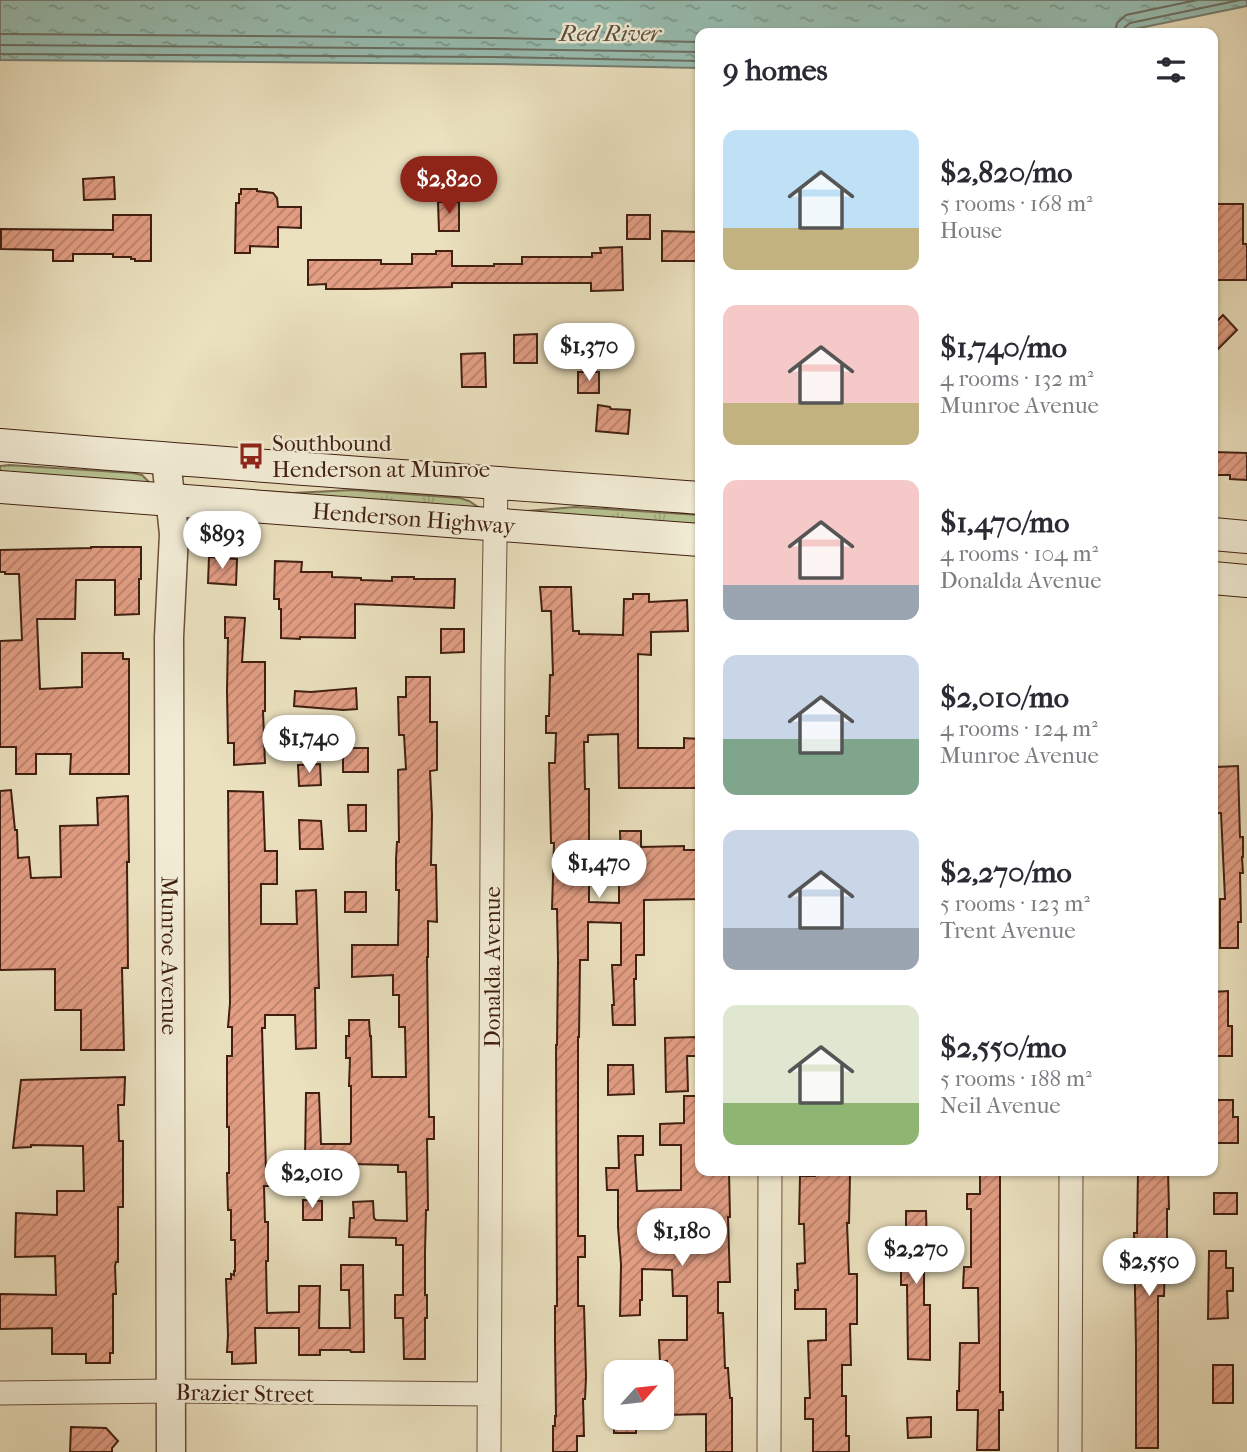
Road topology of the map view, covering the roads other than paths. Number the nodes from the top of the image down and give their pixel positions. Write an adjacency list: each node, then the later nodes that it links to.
1 (0, 445): 2 (main road, Henderson Highway)
2 (166, 459): 3 (main road, Henderson Highway); 6 (street, Munroe Avenue)
3 (496, 482): 5 (main road, Henderson Highway); 7 (street, Donalda Avenue)
4 (0, 487): 6 (main road, Henderson Highway)
5 (695, 498)
6 (171, 500): 7 (main road, Henderson Highway); 15 (street, Munroe Avenue)
7 (494, 524): 10 (main road, Henderson Highway); 17 (street, Donalda Avenue)
8 (1218, 534): 9 (main road)
9 (1247, 537)
10 (695, 540)
11 (1218, 578): 12 (main road)
12 (1247, 580)
13 (770, 1176): 20 (street)
14 (1071, 1176): 21 (street)
15 (172, 1391): 16 (street, Brazier Street); 17 (street, Brazier Street); 18 (street, Munroe Avenue)
16 (0, 1393)
17 (489, 1394): 19 (street, Donalda Avenue)
18 (172, 1452)
19 (489, 1452)
20 (769, 1452)
21 (1070, 1452)

